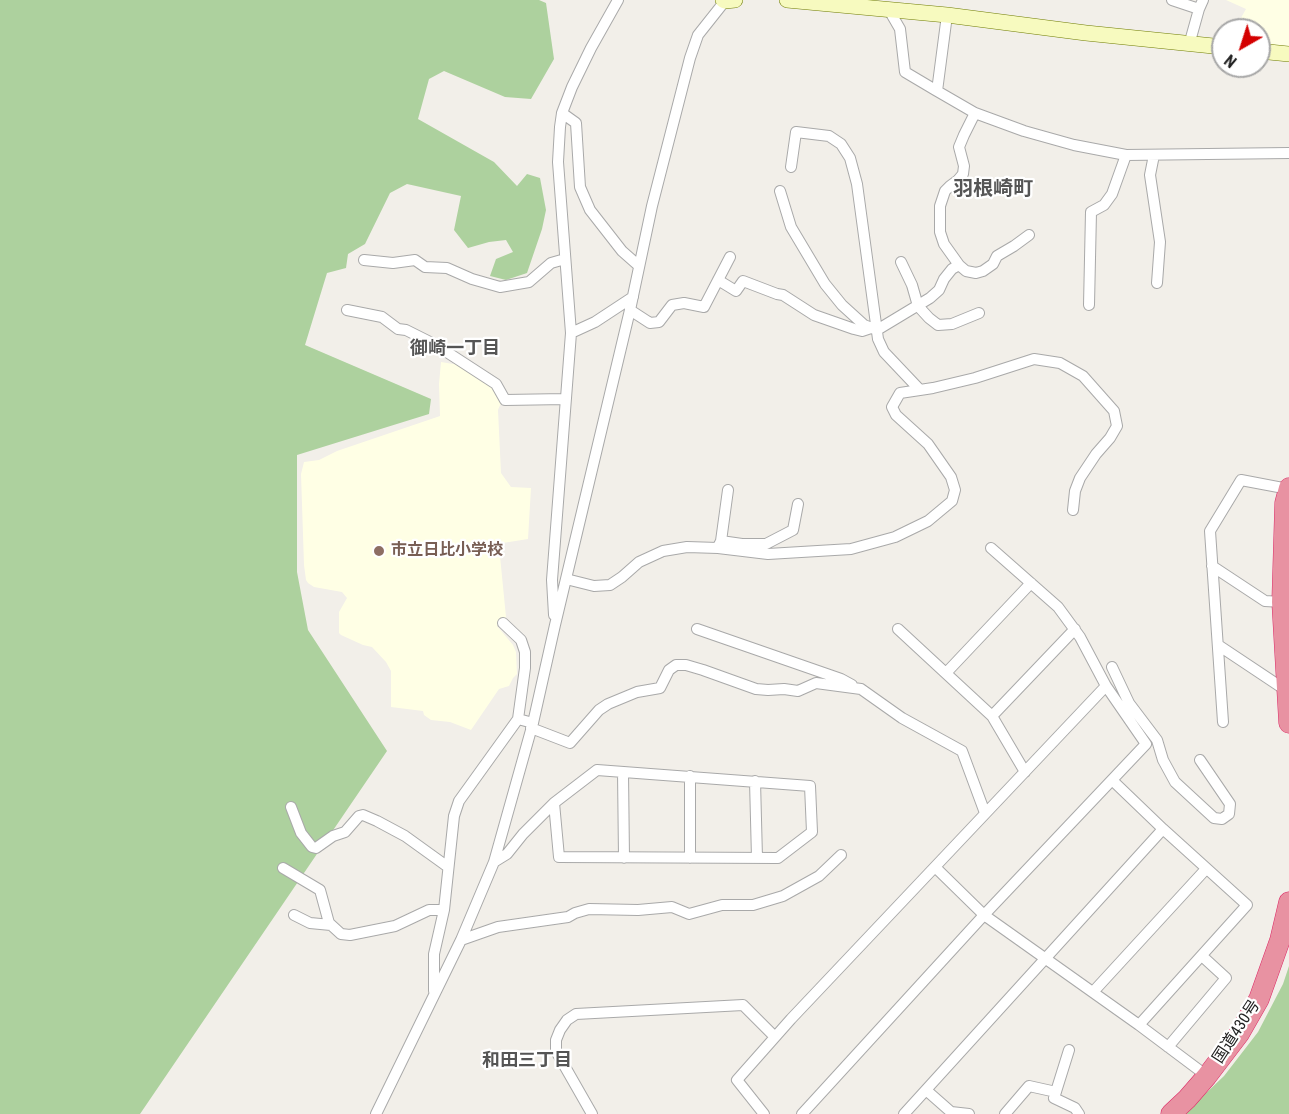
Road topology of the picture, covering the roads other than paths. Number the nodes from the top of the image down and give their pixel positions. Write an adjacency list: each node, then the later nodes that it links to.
1 (618, 0): 14 (street)
2 (728, 0): 27 (street)
3 (787, 0): 5 (street)
4 (1172, 0): 6 (street)
5 (833, 2): 7 (street)
6 (1201, 5): 9 (street)
7 (889, 10): 8 (street); 13 (street)
8 (947, 15): 9 (street); 13 (street)
9 (1189, 45): 10 (street)
10 (1211, 46)
11 (1271, 52): 12 (street)
12 (1289, 54)
13 (937, 91): 15 (street)
14 (562, 113): 23 (street); 27 (street)
15 (975, 113): 17 (street); 26 (street)
16 (1289, 153): 18 (street)
17 (1126, 155): 18 (street); 31 (street)
18 (1154, 155): 29 (street)
19 (791, 167): 36 (street)
20 (780, 191): 36 (street)
21 (1029, 235): 26 (street)
22 (730, 257): 28 (street)
23 (565, 259): 24 (street); 37 (street)
24 (364, 260)
25 (901, 262): 32 (street)
26 (959, 265): 32 (street)
27 (639, 266): 30 (street)
28 (718, 280): 34 (street); 36 (street)
29 (1157, 283)
30 (633, 297): 34 (street); 37 (street)
31 (1089, 305)
32 (918, 306): 35 (street); 36 (street)
33 (347, 310): 39 (street)
34 (630, 310): 47 (street)
35 (979, 313)
36 (874, 329): 38 (street)
37 (571, 333): 39 (street)
38 (920, 390): 43 (street); 44 (street)
39 (565, 399): 52 (street)
40 (1289, 489): 46 (street); 48 (highway)
41 (728, 490): 44 (street)
42 (798, 504): 44 (street)
43 (1073, 510)
44 (719, 545): 47 (street)
45 (991, 548): 49 (street)
46 (1212, 566): 50 (street); 56 (street)
47 (566, 579): 52 (street)
48 (1286, 580): 50 (highway)
49 (1031, 583): 55 (street); 58 (street)
50 (1282, 602): 61 (highway)
51 (503, 623): 63 (street)
52 (555, 625): 66 (street)
53 (697, 629): 60 (street)
54 (898, 629): 58 (street)
55 (1075, 629): 59 (street); 62 (street)
56 (1218, 645): 61 (street); 64 (street)
57 (1112, 667): 67 (street)
58 (946, 673): 62 (street)
59 (1106, 686): 68 (street); 71 (street)
60 (861, 689): 66 (street); 77 (street)
61 (1287, 692): 65 (highway)
62 (992, 716): 71 (street)
63 (518, 719): 66 (street); 84 (street)
64 (1223, 722)
65 (1289, 723)
66 (532, 725): 83 (street)
67 (1156, 740): 68 (street); 69 (street)
68 (1146, 744): 73 (street)
69 (1200, 760)
70 (623, 772): 72 (street); 75 (street); 80 (street)
71 (1025, 772): 77 (street)
72 (690, 776): 74 (street); 81 (street)
73 (1112, 780): 78 (street); 91 (street)
74 (754, 781): 82 (street); 82 (street)
75 (554, 803): 80 (street); 83 (street)
76 (291, 807): 84 (street)
77 (985, 813): 85 (street)
78 (1163, 829): 87 (street); 95 (street)
79 (841, 855): 93 (street)
80 (624, 858): 81 (street)
81 (690, 858): 82 (street)
82 (757, 858)
83 (494, 862): 93 (street)
84 (448, 867): 89 (street)
85 (935, 867): 91 (street); 99 (street)
86 (283, 868): 92 (street)
87 (1206, 869): 94 (street); 96 (street)
88 (1289, 902): 102 (highway, 国道430号)
89 (444, 909): 92 (street); 97 (street)
90 (294, 915): 92 (street)
91 (984, 915): 95 (street); 108 (street)
92 (331, 926)
93 (461, 940): 97 (street)
94 (1202, 956): 98 (street); 100 (street)
95 (1045, 958): 96 (street); 103 (street)
96 (1093, 992): 98 (street)
97 (434, 994): 105 (street)
98 (1139, 1025): 100 (street)
99 (775, 1037): 106 (street); 107 (street)
100 (1168, 1047): 102 (street)
101 (1069, 1050): 104 (street)
102 (1207, 1076): 113 (highway, 国道430号)
103 (926, 1090): 109 (street); 110 (street)
104 (1056, 1092): 111 (street); 112 (street)
105 (376, 1114)
106 (592, 1114)
107 (764, 1114)
108 (802, 1114)
109 (904, 1114)
110 (969, 1114)
111 (1005, 1114)
112 (1079, 1114)
113 (1171, 1114)

